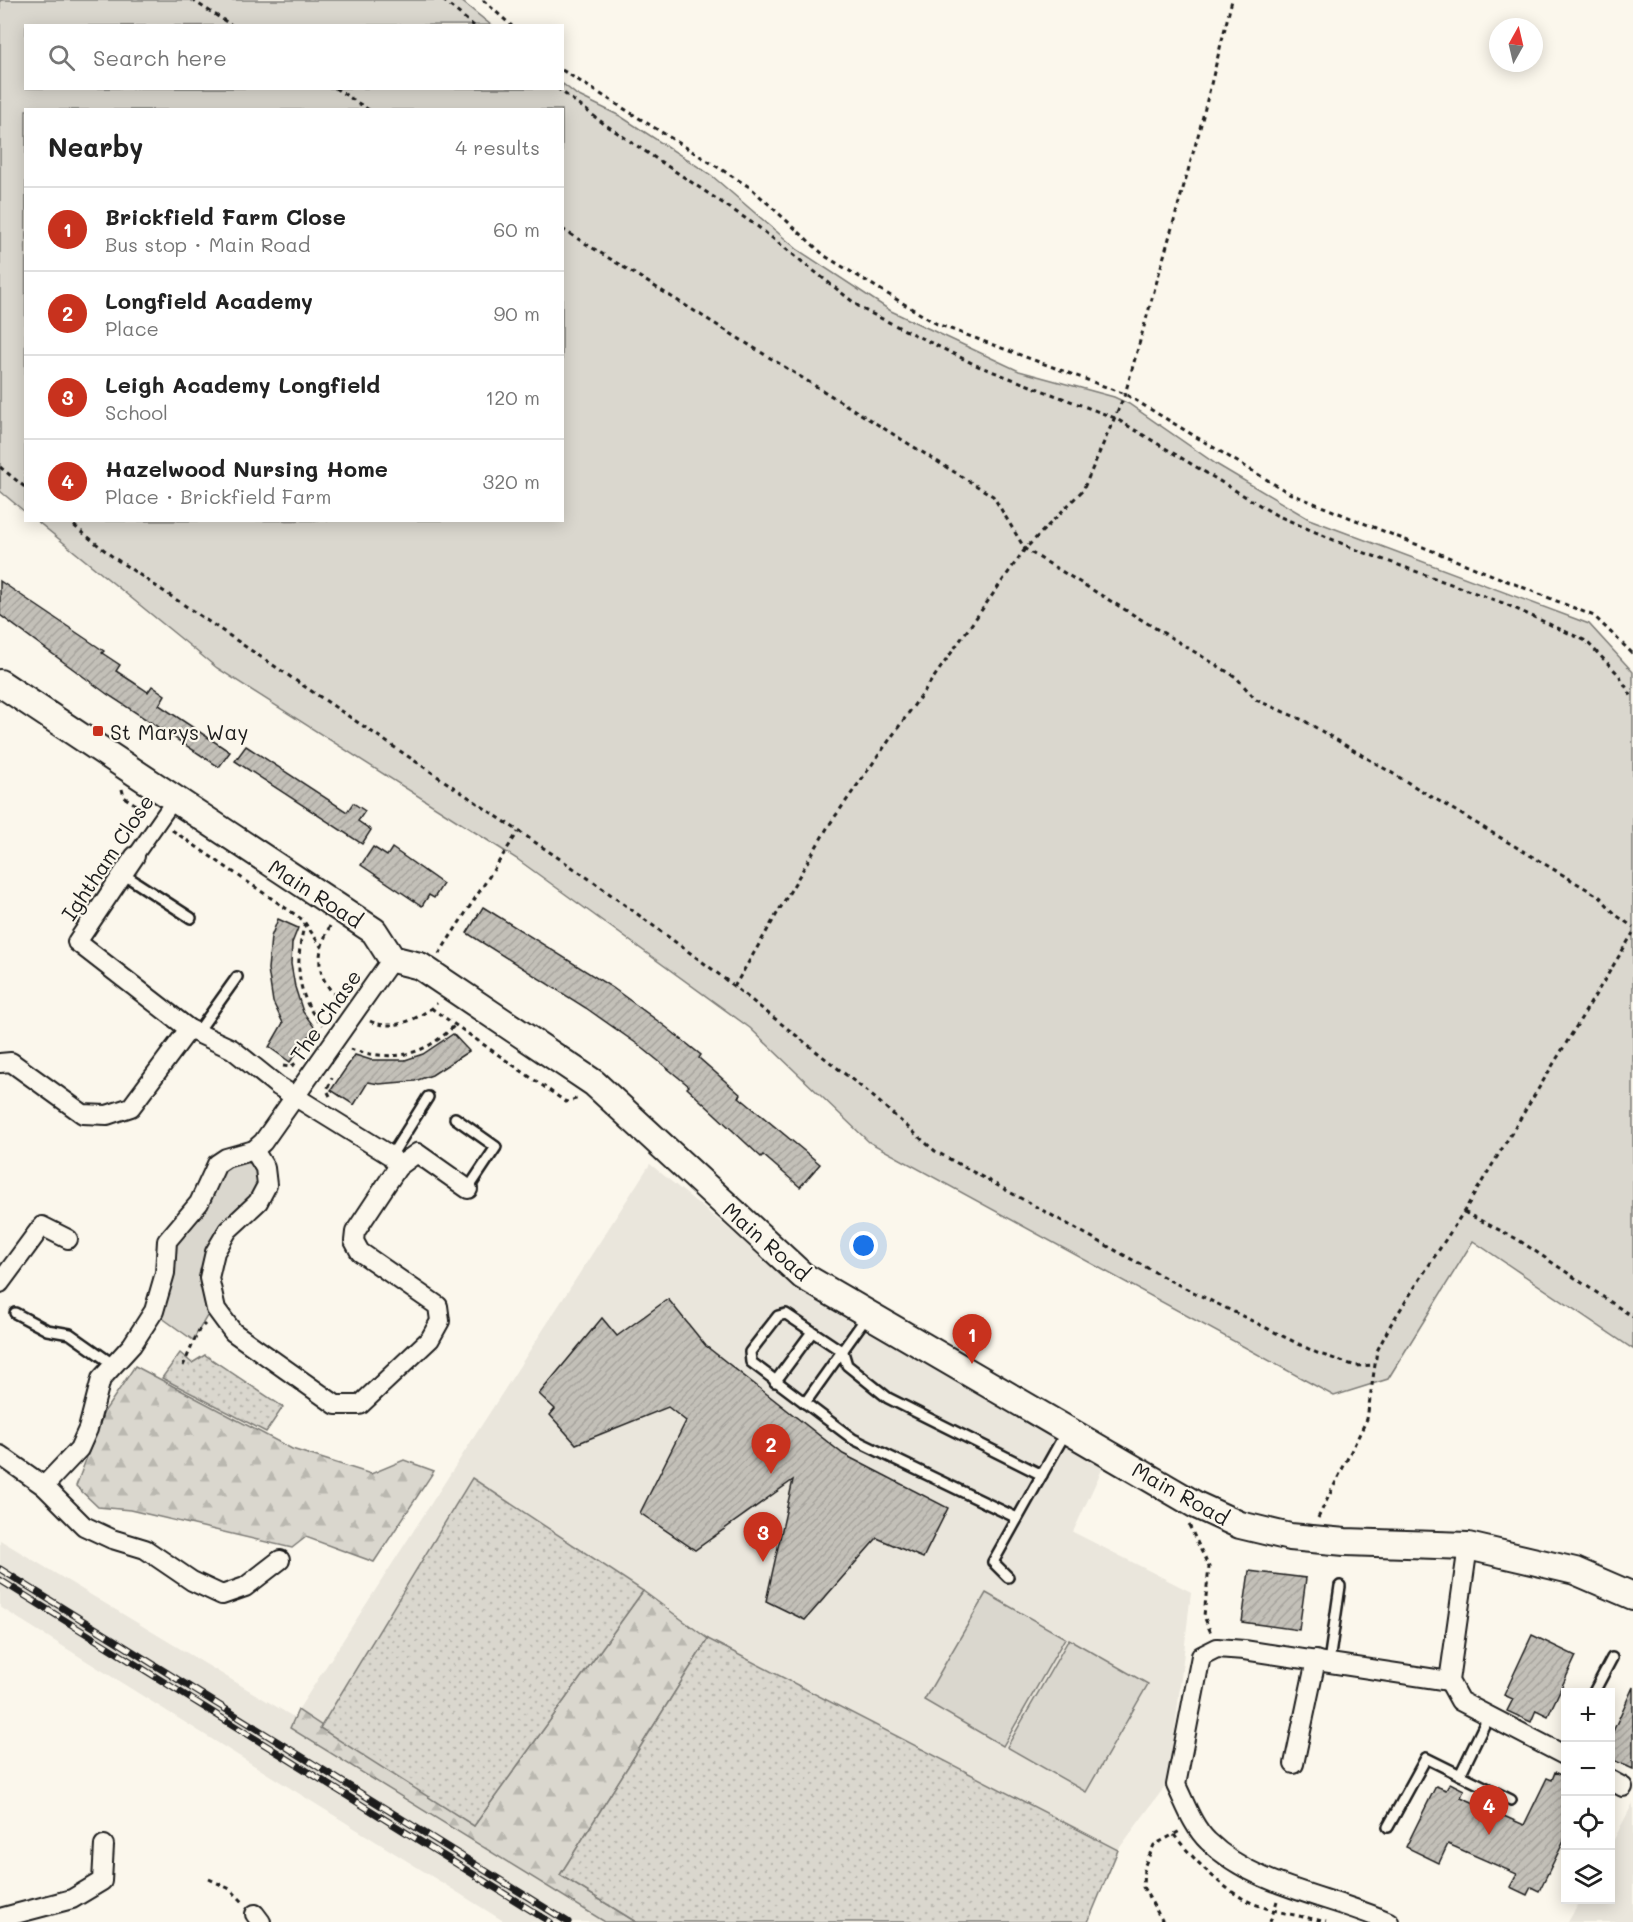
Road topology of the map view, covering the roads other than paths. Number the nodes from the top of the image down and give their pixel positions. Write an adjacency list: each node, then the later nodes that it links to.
1 (0, 683): 2 (main road, Main Road)
2 (174, 800): 3 (street, Ightham Close); 6 (main road, Main Road)
3 (135, 856): 4 (street, Ightham Close)
4 (123, 874): 5 (lane); 8 (street, Ightham Close)
5 (191, 918)
6 (392, 959): 11 (street, The Chase); 19 (main road, Main Road)
7 (237, 977): 8 (lane)
8 (193, 1031): 9 (street); 11 (street)
9 (0, 1063)
10 (428, 1096): 14 (lane)
11 (294, 1097): 13 (street, The Chase); 14 (street)
12 (455, 1119): 15 (lane)
13 (254, 1150): 14 (street); 22 (street)
14 (394, 1162): 15 (street)
15 (468, 1190)
16 (68, 1239): 17 (street)
17 (0, 1283)
18 (15, 1313): 22 (lane)
19 (868, 1315): 21 (lane); 25 (main road, Main Road)
20 (812, 1332): 21 (lane); 23 (lane); 23 (lane)
21 (843, 1352): 24 (lane); 27 (lane)
22 (114, 1365): 28 (street)
23 (775, 1382): 24 (lane)
24 (806, 1403): 29 (lane)
25 (1068, 1428): 27 (lane); 30 (main road, Main Road)
26 (0, 1455): 28 (street)
27 (1042, 1475): 29 (lane)
28 (44, 1486): 31 (street)
29 (1017, 1518): 32 (lane)
30 (1468, 1546): 34 (main road, Main Road); 37 (street)
31 (280, 1560)
32 (1008, 1577)
33 (1340, 1586): 36 (lane)
34 (1633, 1596)
35 (1612, 1658): 38 (lane)
36 (1322, 1661): 37 (street); 41 (street); 47 (street)
37 (1449, 1681): 39 (street)
38 (1596, 1688)
39 (1488, 1717): 40 (street); 42 (lane)
40 (1561, 1751)
41 (1294, 1764)
42 (1460, 1775): 43 (lane); 44 (lane)
43 (1511, 1800)
44 (1388, 1827)
45 (104, 1845): 46 (street)
46 (0, 1918)
47 (1389, 1922)

